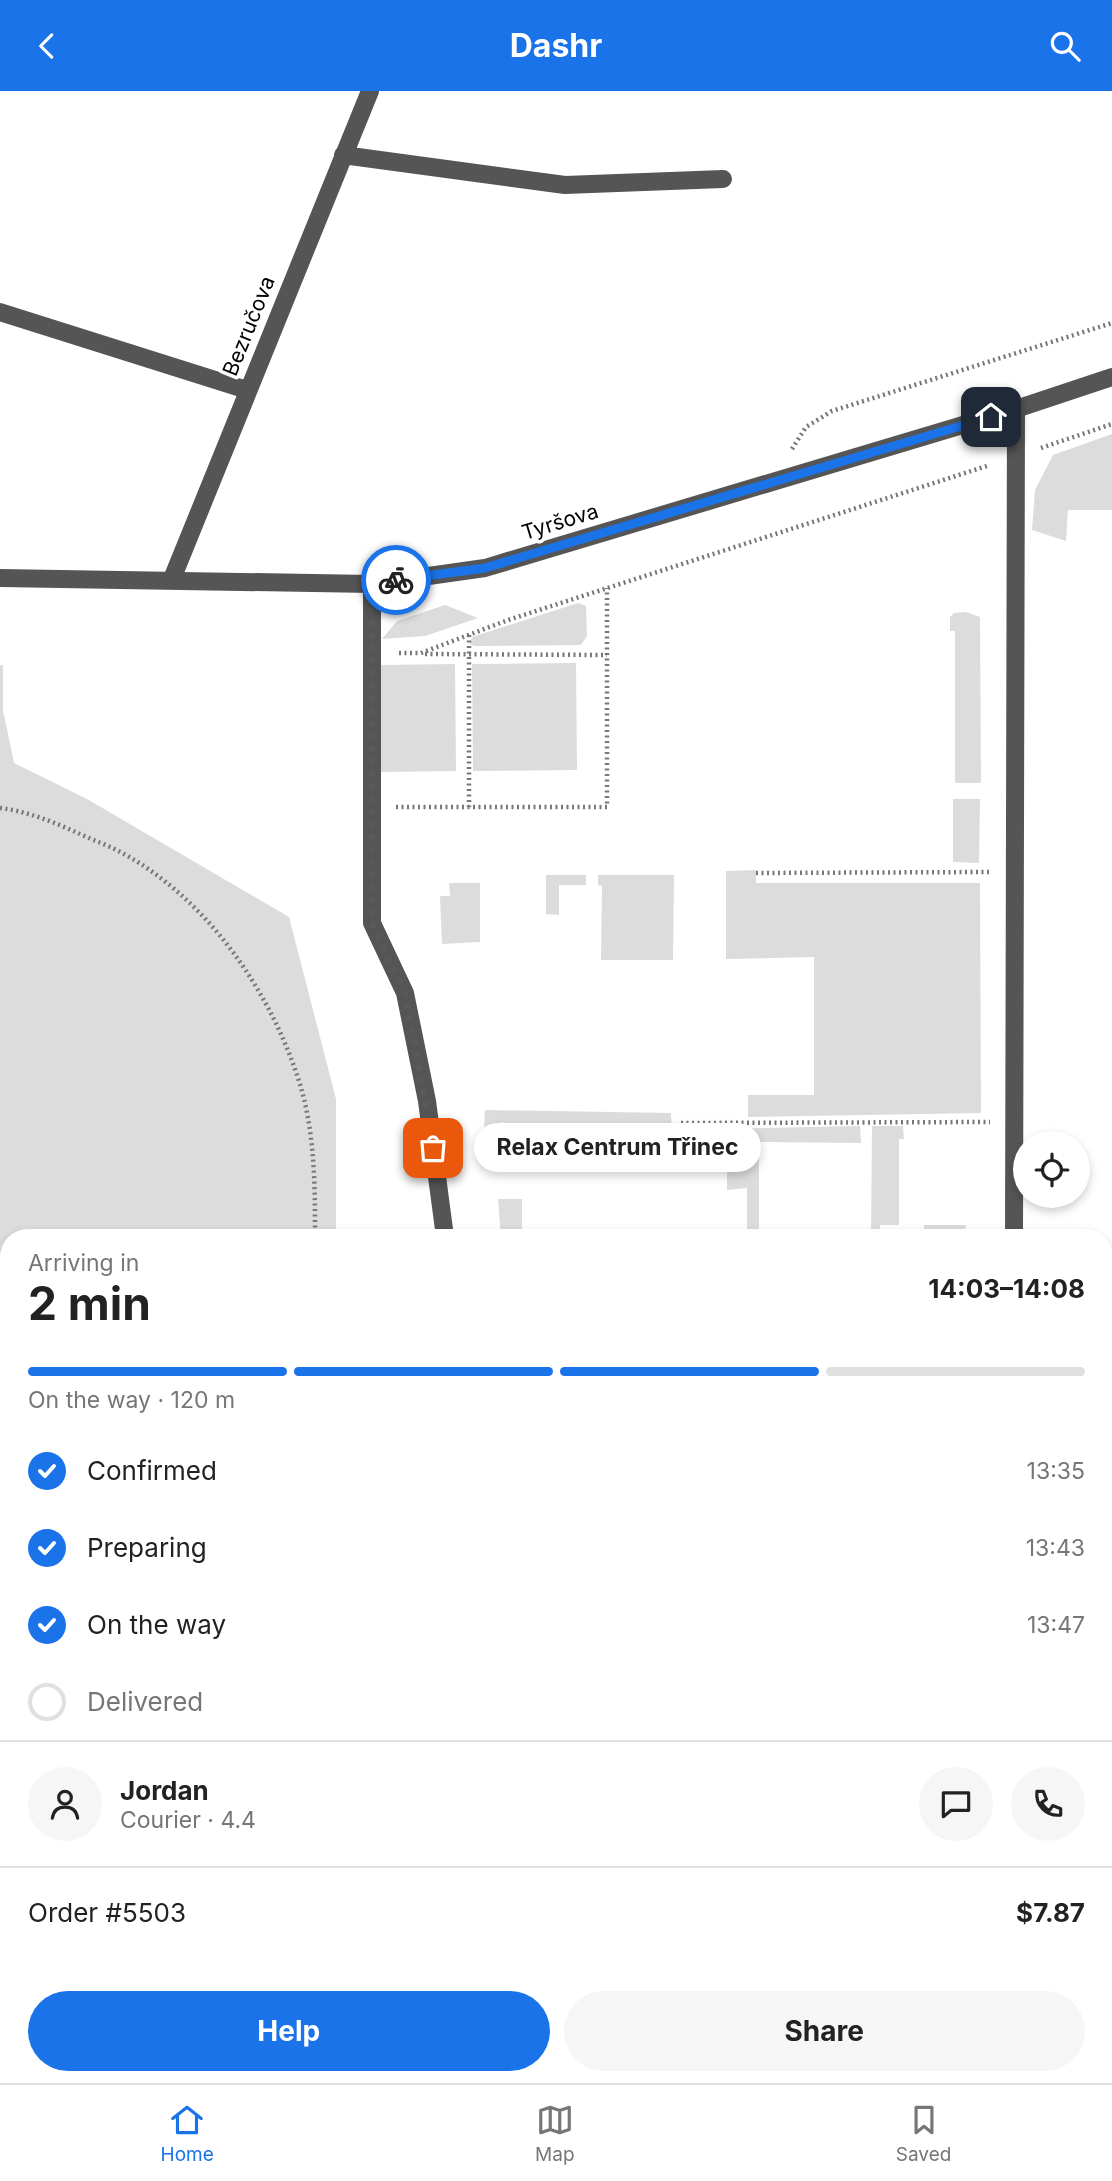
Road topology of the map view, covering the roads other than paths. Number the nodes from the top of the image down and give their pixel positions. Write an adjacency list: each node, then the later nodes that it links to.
1 (370, 91): 2 (street, Bezručova)
2 (344, 156): 3 (street); 6 (street, Bezručova)
3 (723, 179)
4 (0, 312): 6 (street)
5 (1112, 377): 7 (street, Tyršova)
6 (247, 390): 9 (street, Bezručova)
7 (1016, 409): 10 (street, Tyršova); 12 (street)
8 (0, 578): 9 (street, Tyršova)
9 (172, 579): 10 (street, Tyršova)
10 (372, 584): 11 (street)
11 (444, 1229)
12 (1013, 1229)

